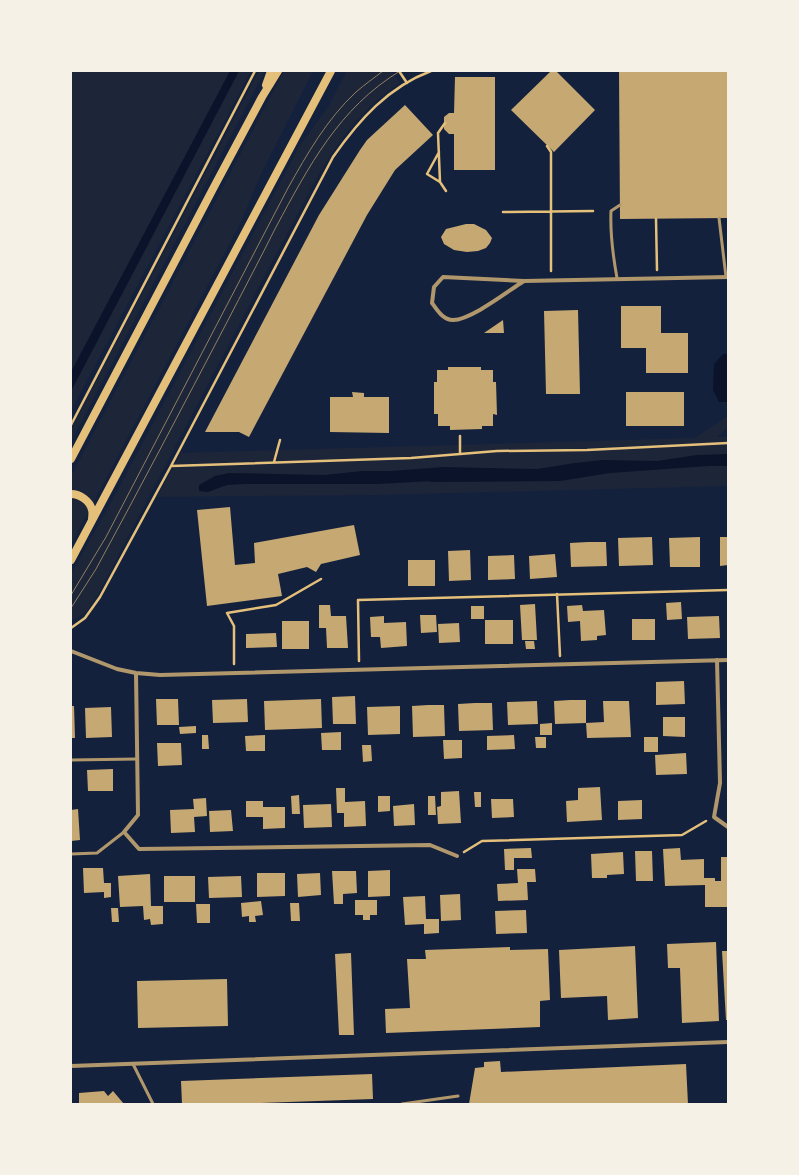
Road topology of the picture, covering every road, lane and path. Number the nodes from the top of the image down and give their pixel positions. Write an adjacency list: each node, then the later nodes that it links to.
1 (255, 71): 25 (path)
2 (271, 71): 8 (main road)
3 (278, 71): 8 (main road)
4 (331, 71): 34 (main road)
5 (399, 71): 7 (path)
6 (431, 71): 7 (path)
7 (407, 83): 32 (path)
8 (265, 92): 30 (main road)
9 (444, 123): 11 (path)
10 (547, 146): 15 (path)
11 (440, 152): 12 (path); 12 (path)
12 (440, 182): 13 (path)
13 (446, 191)
14 (620, 205): 21 (lane)
15 (551, 211): 16 (path); 17 (path); 23 (path)
16 (593, 211)
17 (503, 212)
18 (718, 218): 20 (lane)
19 (656, 219): 22 (path)
20 (727, 277): 22 (street)
21 (617, 278): 22 (street); 23 (street)
22 (658, 278)
23 (551, 280): 24 (street)
24 (524, 281): 24 (street)
25 (71, 425)
26 (460, 436): 29 (path)
27 (280, 440): 31 (path)
28 (728, 443): 29 (path)
29 (460, 454): 31 (path)
30 (71, 459)
31 (274, 462): 32 (path)
32 (171, 466): 39 (path)
33 (71, 494): 34 (main road)
34 (92, 521): 35 (main road)
35 (71, 560)
36 (321, 580): 46 (path)
37 (728, 590): 38 (path)
38 (557, 594): 43 (path); 44 (path)
39 (71, 628)
40 (71, 651): 45 (street)
41 (717, 660): 42 (street); 43 (street); 49 (street)
42 (728, 660)
43 (560, 664): 44 (street)
44 (359, 669): 46 (street)
45 (136, 673): 46 (street); 47 (street)
46 (234, 673)
47 (137, 759): 48 (lane); 51 (street)
48 (71, 760)
49 (714, 817): 50 (street); 53 (path)
50 (728, 827)
51 (124, 832): 52 (lane); 53 (street)
52 (71, 854)
53 (457, 856)
54 (728, 1042): 55 (street)
55 (133, 1064): 56 (street); 58 (lane)
56 (71, 1066)
57 (458, 1096): 59 (lane)
58 (153, 1104)
59 (402, 1104)

